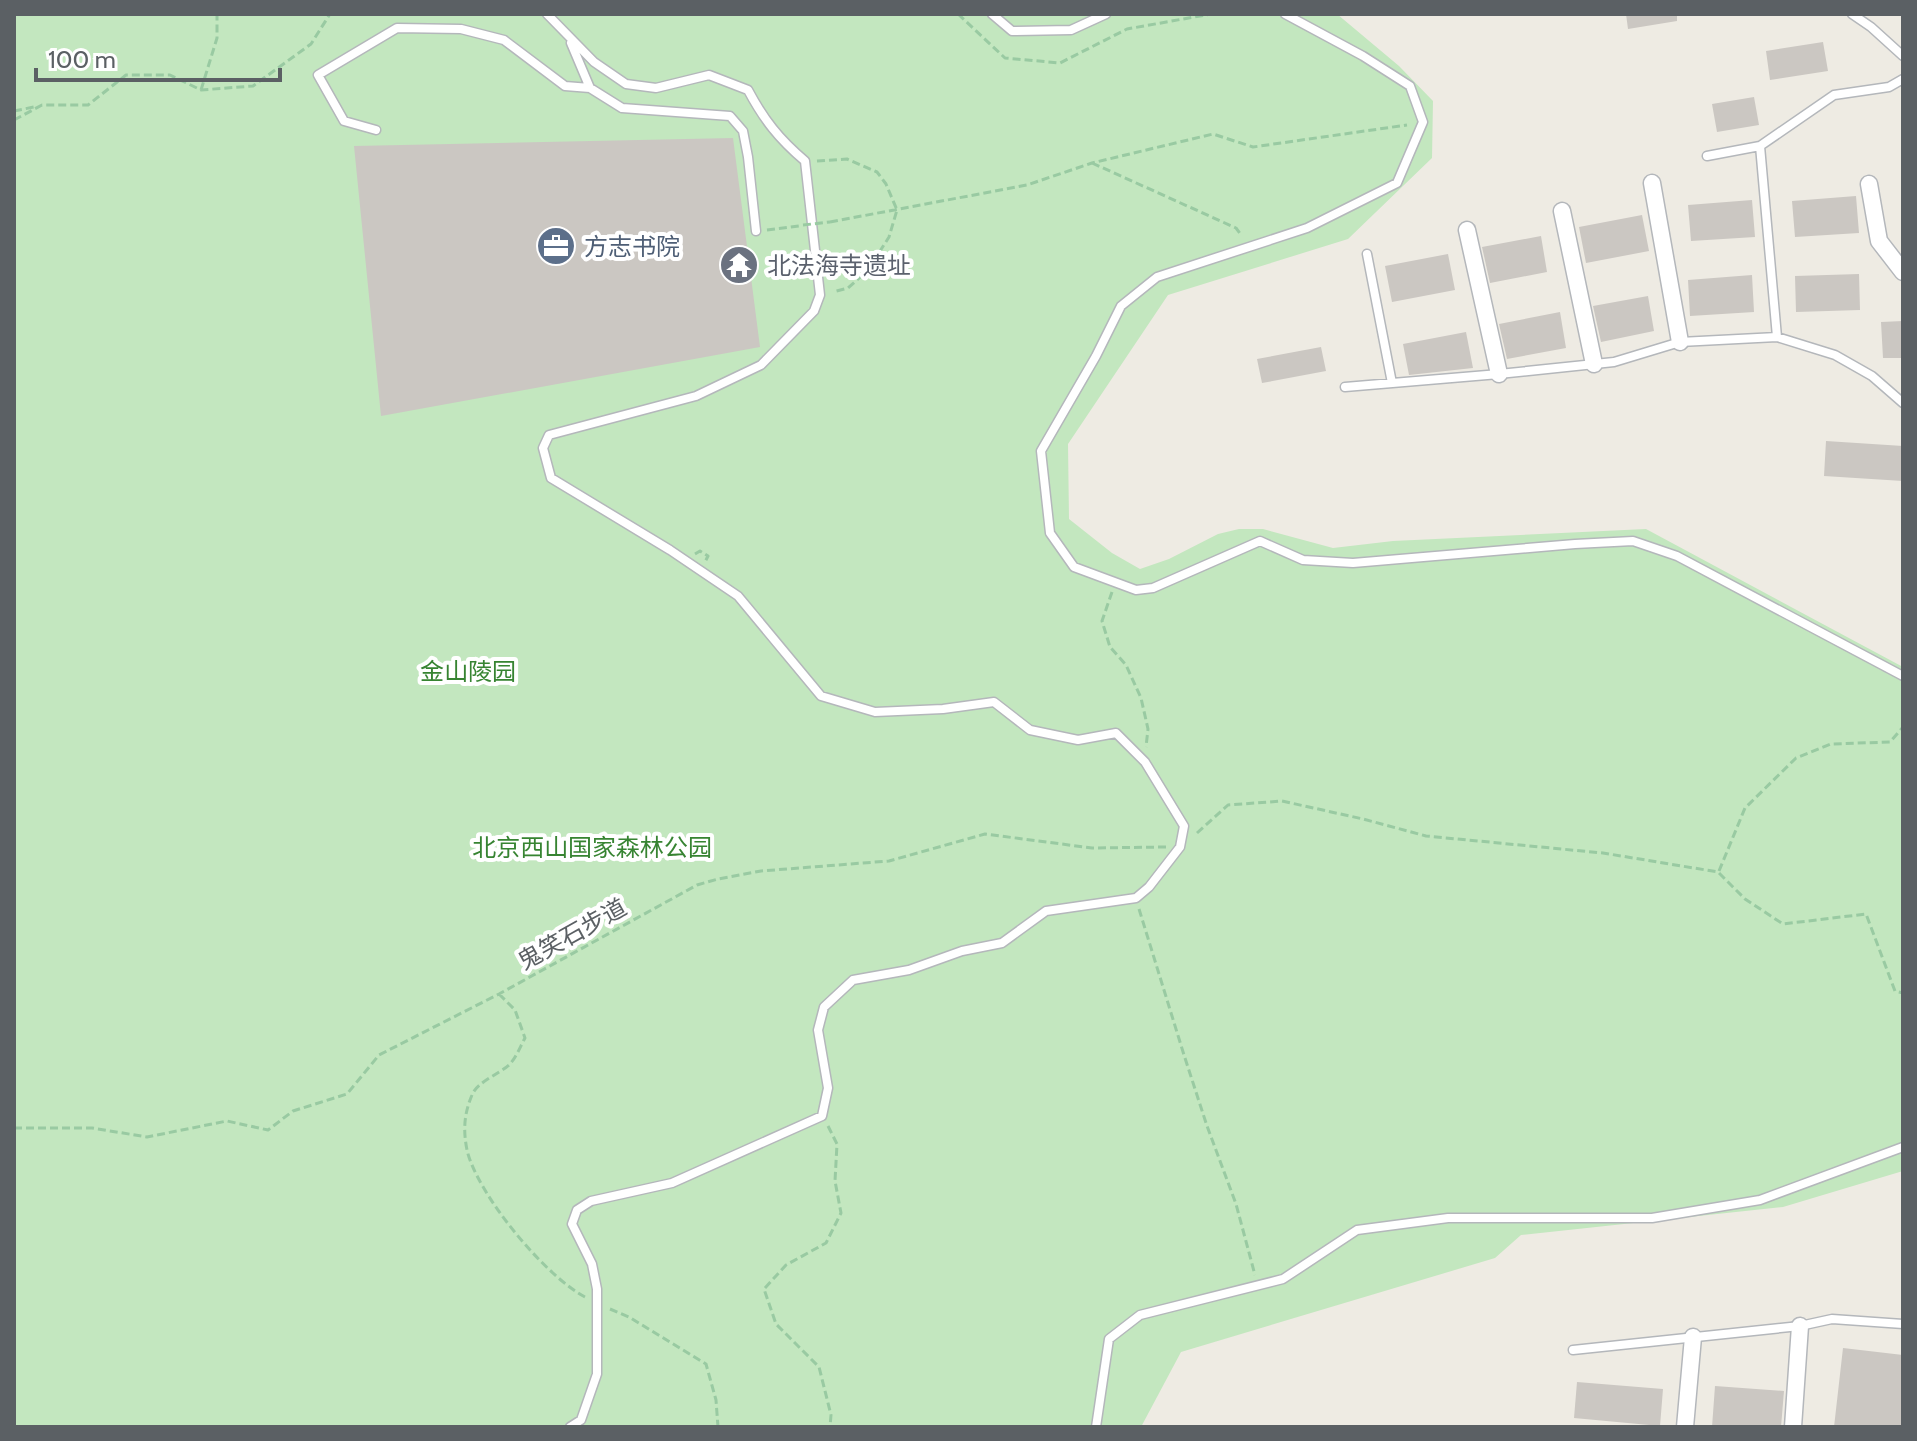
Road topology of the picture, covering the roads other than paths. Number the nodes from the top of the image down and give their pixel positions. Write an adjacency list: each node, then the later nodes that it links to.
1 (547, 14): 6 (lane)
2 (992, 14): 3 (lane)
3 (1106, 14)
4 (1285, 14): 27 (lane)
5 (1852, 14): 7 (lane)
6 (569, 36): 9 (lane); 33 (lane)
7 (1903, 56)
8 (1903, 79): 11 (lane)
9 (590, 88): 10 (lane); 17 (lane)
10 (376, 130)
11 (1760, 146): 12 (lane); 20 (lane)
12 (1707, 156)
13 (1652, 183): 21 (street)
14 (1869, 184): 19 (street)
15 (1562, 211): 22 (street)
16 (1467, 230): 23 (street)
17 (756, 231)
18 (1367, 254): 24 (lane)
19 (1903, 272)
20 (1777, 337): 21 (lane); 26 (lane)
21 (1680, 342): 22 (lane)
22 (1594, 364): 23 (lane)
23 (1499, 374): 24 (lane)
24 (1392, 383): 25 (lane)
25 (1345, 387)
26 (1903, 403)
27 (1903, 676)
28 (1903, 1147): 34 (lane)
29 (1903, 1324): 30 (lane)
30 (1800, 1326): 31 (lane); 36 (street)
31 (1693, 1337): 32 (lane); 35 (street)
32 (1573, 1350)
33 (570, 1427)
34 (1096, 1427)
35 (1685, 1427)
36 (1793, 1427)

